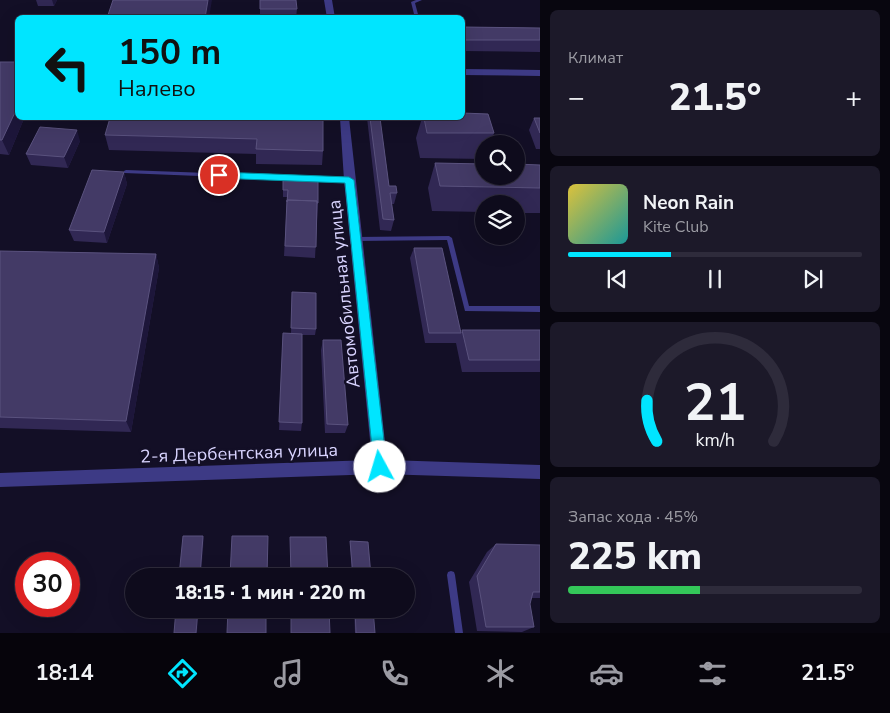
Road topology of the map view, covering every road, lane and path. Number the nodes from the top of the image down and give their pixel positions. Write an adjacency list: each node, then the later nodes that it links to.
1 (328, 0): 3 (street)
2 (420, 0): 4 (lane)
3 (330, 15)
4 (416, 15)
5 (465, 72): 6 (street)
6 (540, 72)
7 (344, 120): 9 (street, Автомобильная улица)
8 (126, 172): 9 (lane)
9 (349, 180): 10 (street, Автомобильная улица)
10 (356, 239): 11 (lane); 12 (street, Автомобильная улица)
11 (540, 309)
12 (380, 467): 13 (street, 2-я Дербентская улица); 14 (street, 2-я Дербентская улица)
13 (540, 472)
14 (0, 480)
15 (450, 575): 16 (lane)
16 (459, 633)

